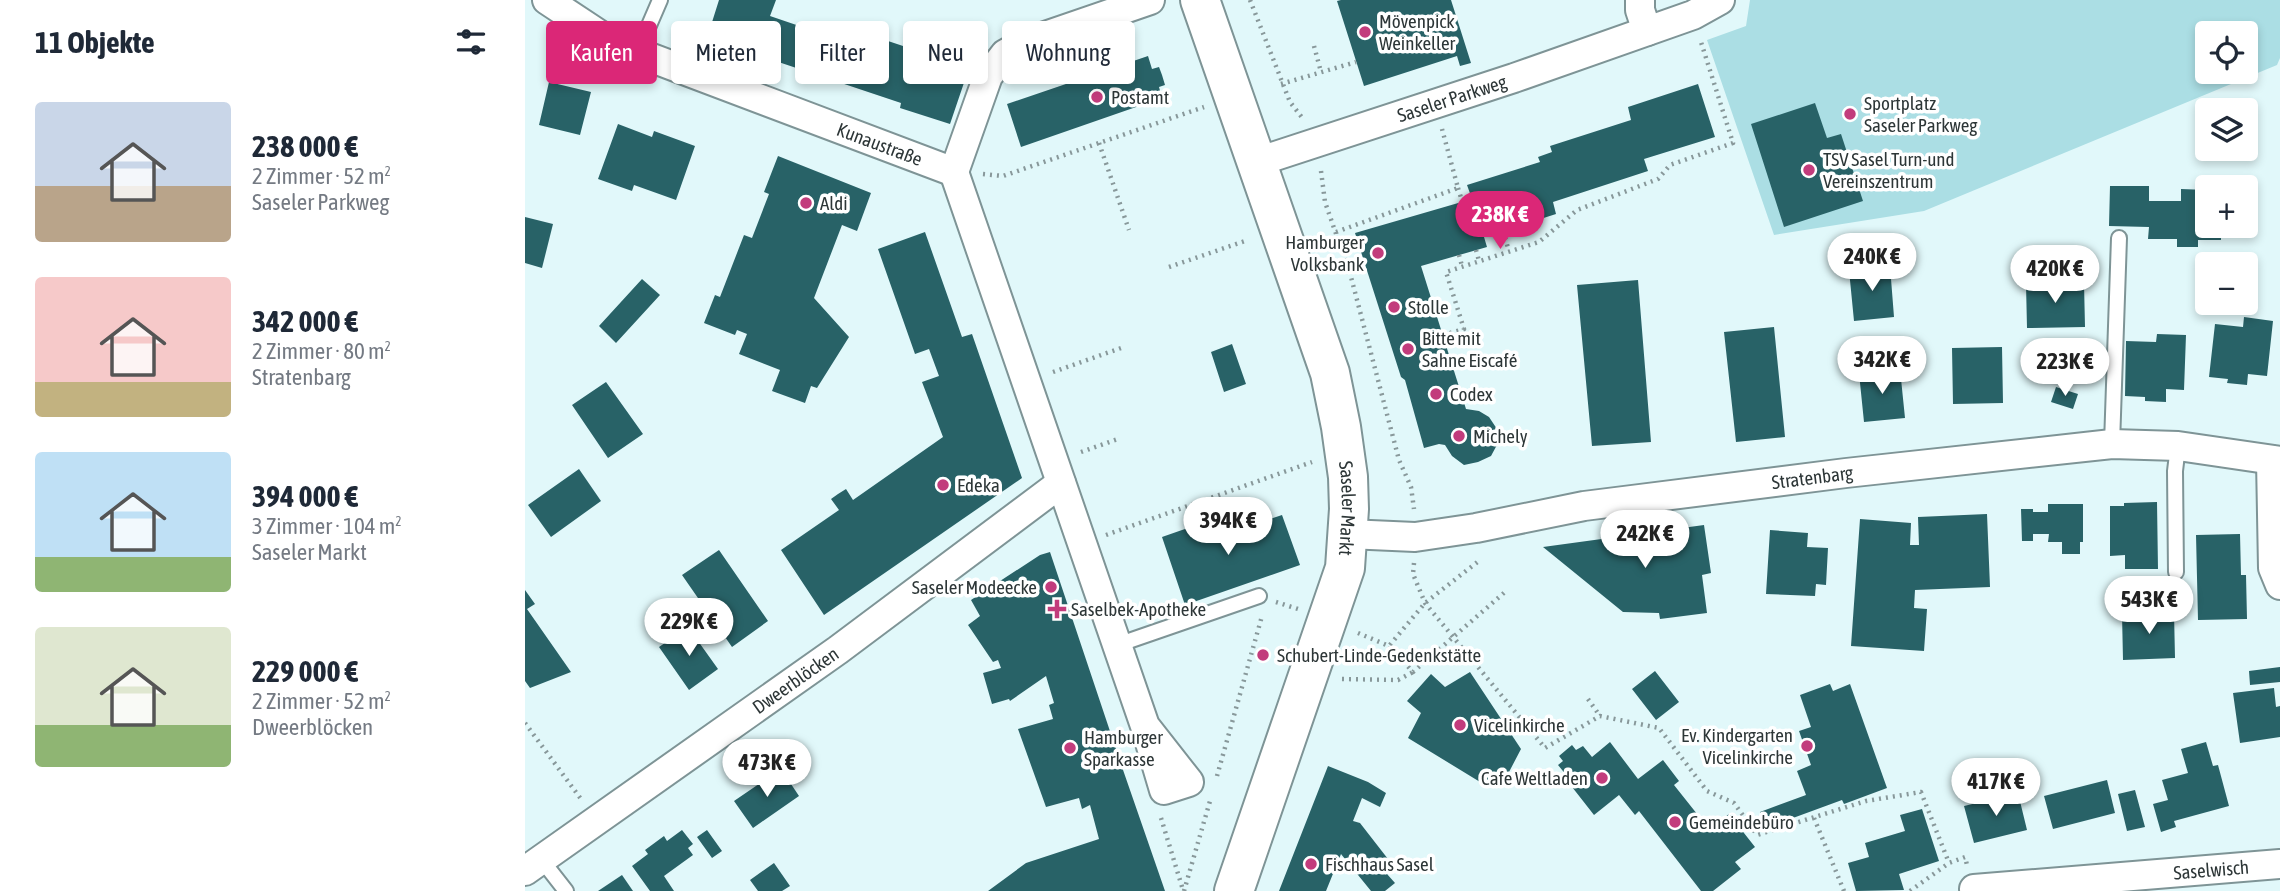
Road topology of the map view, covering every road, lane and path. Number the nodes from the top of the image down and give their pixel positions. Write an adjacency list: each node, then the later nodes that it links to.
1 (547, 0): 9 (street, Kunaustraße)
2 (660, 0): 10 (lane)
3 (1150, 0): 22 (street)
4 (1200, 0): 17 (main road, Saseler Markt)
5 (1250, 0): 16 (path)
6 (1640, 0): 11 (street)
7 (1720, 0): 8 (street, Saseler Parkweg)
8 (1693, 15): 11 (street, Saseler Parkweg); 31 (path)
9 (579, 21)
10 (651, 21)
11 (1647, 31): 18 (street, Saseler Parkweg)
12 (1314, 46): 15 (path)
13 (657, 58): 22 (street, Kunaustraße)
14 (1356, 62): 15 (path)
15 (1321, 72): 16 (path)
16 (1281, 84): 20 (path)
17 (1234, 97): 19 (path); 21 (main road, Saseler Markt)
18 (1434, 103): 20 (street, Saseler Parkweg); 23 (path)
19 (1099, 143): 22 (path); 25 (path)
20 (1313, 144): 21 (street, Saseler Parkweg); 28 (path)
21 (1257, 162): 26 (main road, Saseler Markt)
22 (954, 172): 38 (street)
23 (1458, 188): 24 (path); 28 (path)
24 (1462, 201)
25 (1129, 230)
26 (1280, 230): 35 (path); 43 (main road, Saseler Markt)
27 (1503, 231): 31 (path)
28 (1336, 232): 47 (path)
29 (2119, 237): 41 (lane)
30 (1476, 250): 33 (path)
31 (1509, 251): 33 (path)
32 (1459, 255): 34 (path)
33 (1479, 261): 34 (path)
34 (1462, 266): 36 (path)
35 (1169, 268)
36 (1443, 335)
37 (1124, 347): 38 (path)
38 (1026, 382): 45 (street)
39 (1118, 439): 40 (path)
40 (1103, 444)
41 (2112, 444): 42 (street, Stratenbarg); 47 (street, Stratenbarg)
42 (2178, 446): 44 (street, Stratenbarg); 50 (lane)
43 (1345, 451): 46 (main road, Saseler Markt); 48 (path)
44 (2275, 460): 51 (street)
45 (1061, 483): 48 (street); 69 (street, Dweerblöcken)
46 (1348, 534): 47 (street, Stratenbarg); 56 (main road, Saseler Markt)
47 (1415, 537): 54 (path)
48 (1082, 544): 58 (street)
49 (1480, 560): 54 (path)
50 (2176, 572)
51 (2280, 585)
52 (1505, 592): 57 (path)
53 (1259, 596): 58 (lane)
54 (1425, 603): 57 (path); 59 (path)
55 (1264, 611): 65 (path)
56 (1329, 620): 59 (path); 61 (main road, Saseler Markt)
57 (1453, 634): 60 (path); 63 (path)
58 (1117, 645): 66 (street)
59 (1389, 646): 60 (path)
60 (1413, 672): 61 (path)
61 (1309, 679): 75 (main road, Saseler Markt)
62 (1588, 699): 63 (path)
63 (1600, 716): 68 (path)
64 (525, 723): 69 (path)
65 (1217, 778)
66 (1164, 790): 74 (path)
67 (1213, 790): 74 (path)
68 (1814, 818): 76 (path); 77 (path)
69 (596, 819): 71 (street, Dweerblöcken)
70 (2280, 864): 72 (street, Saselwisch)
71 (533, 865): 73 (lane)
72 (1972, 890)
73 (566, 891)
74 (1184, 891)
75 (1234, 891)
76 (1844, 891)
77 (1910, 891)

